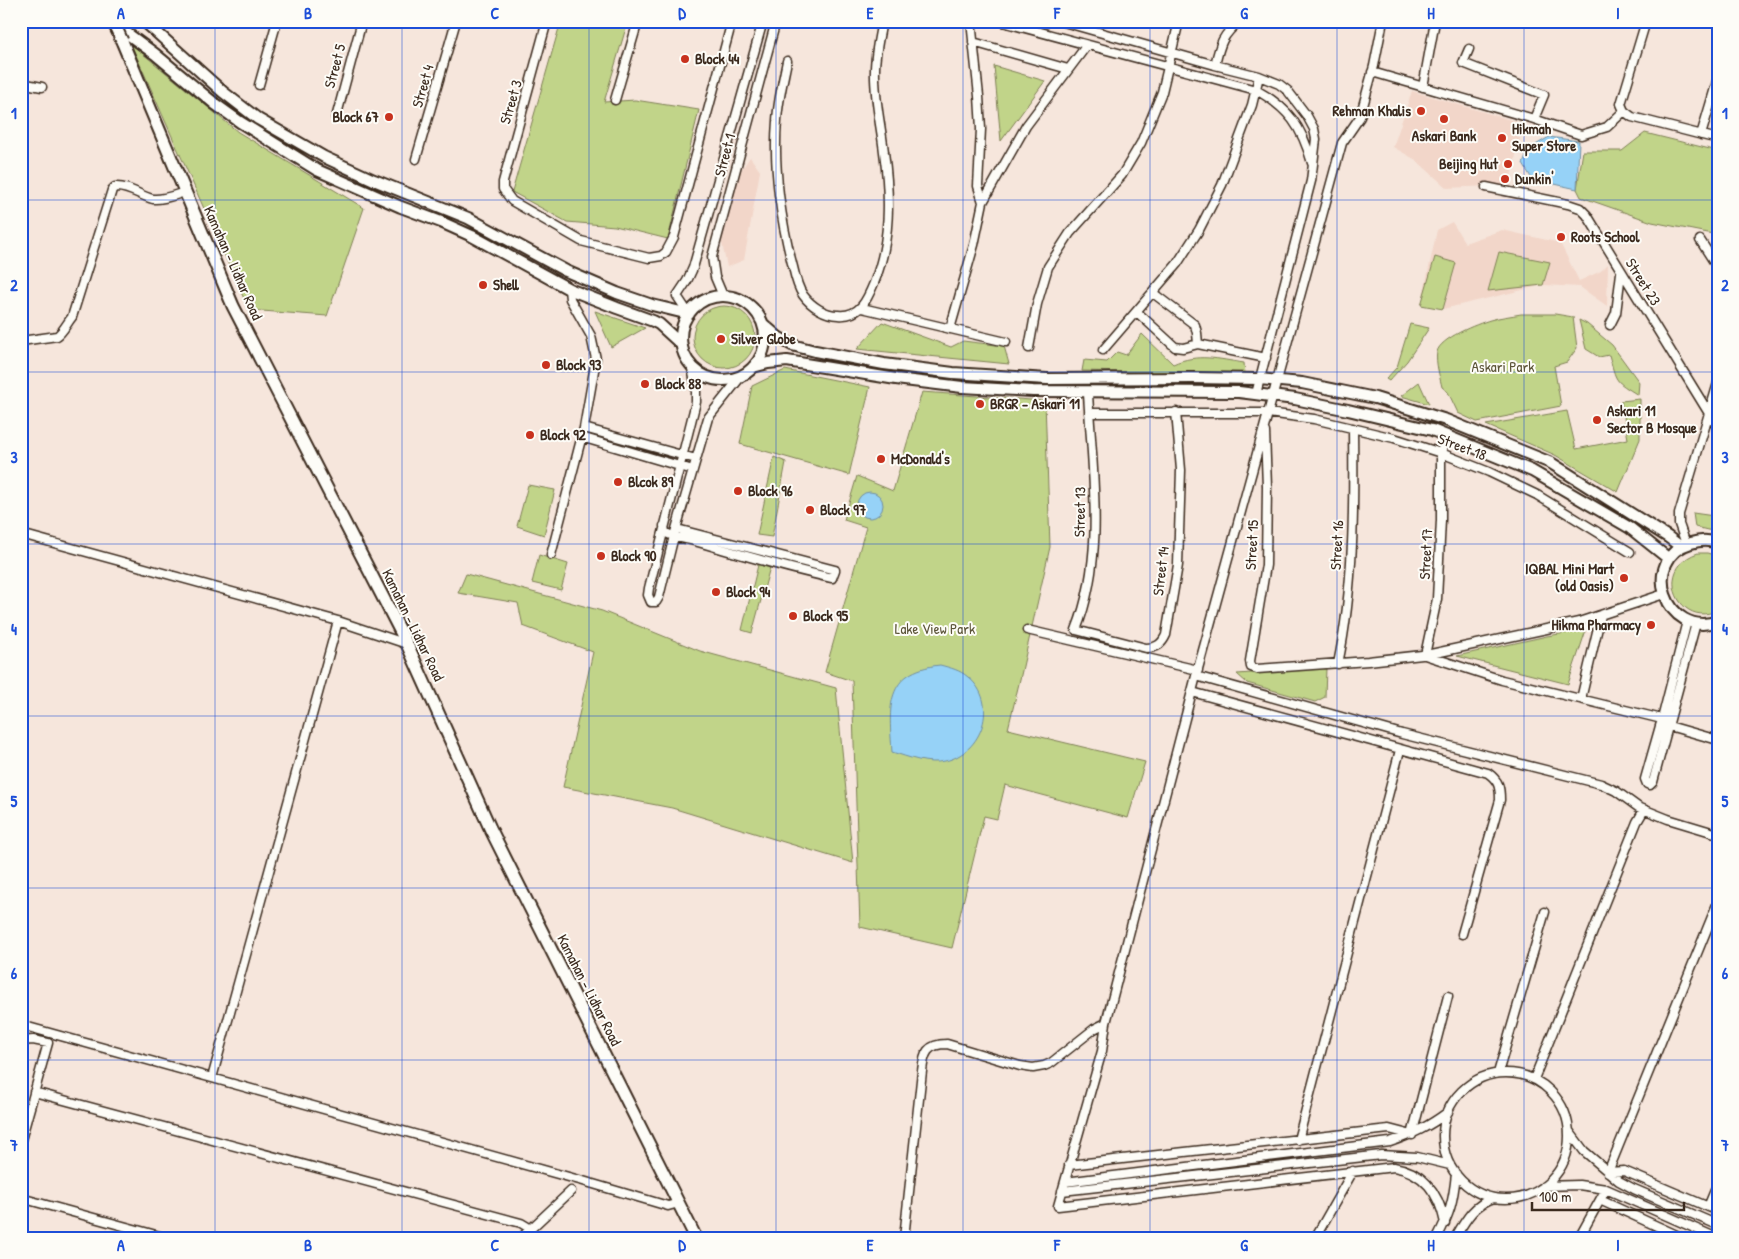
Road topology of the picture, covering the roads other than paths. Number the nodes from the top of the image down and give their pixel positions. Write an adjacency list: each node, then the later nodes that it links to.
1 (112, 21): 48 (main road, Kamahan - Lidhar Road, bridge); 49 (street)
2 (144, 21): 46 (street)
3 (277, 21): 34 (street)
4 (362, 21): 40 (street, Street 5)
5 (456, 21): 44 (street, Street 4)
6 (547, 21): 8 (street, Street 3)
7 (638, 21): 38 (street)
8 (732, 21)
9 (762, 21): 59 (street, Street 1)
10 (776, 21): 56 (street, Street 1)
11 (882, 21): 57 (street)
12 (972, 21): 22 (street)
13 (999, 21): 23 (street)
14 (1060, 21): 21 (street)
15 (1091, 21): 21 (street)
16 (1179, 21): 25 (street)
17 (1240, 21): 27 (street)
18 (1383, 21): 30 (street)
19 (1435, 21): 36 (street)
20 (1646, 21): 39 (street)
21 (1092, 30): 25 (street)
22 (973, 42): 29 (street); 50 (street)
23 (1087, 45): 28 (street); 29 (street)
24 (1469, 49): 41 (street)
25 (1172, 53): 27 (street); 28 (street)
26 (787, 61): 57 (street)
27 (1215, 65): 31 (street)
28 (1168, 67): 37 (street); 67 (street)
29 (1068, 69): 50 (street)
30 (1372, 72): 36 (street); 74 (street)
31 (1259, 76): 37 (street); 45 (street)
32 (1718, 78): 42 (street)
33 (22, 85): 35 (street)
34 (259, 85)
35 (42, 86)
36 (1423, 87): 41 (street)
37 (1256, 90): 45 (street); 55 (street)
38 (615, 100)
39 (1624, 111): 41 (street); 42 (street)
40 (336, 118)
41 (1534, 119)
42 (1701, 135): 43 (street)
43 (1718, 139)
44 (416, 159)
45 (1312, 165): 69 (street)
46 (374, 180): 49 (street); 59 (street)
47 (1486, 186): 53 (street, Street 23)
48 (185, 192): 63 (street); 110 (main road, Kamahan - Lidhar Road)
49 (370, 193): 54 (street)
50 (983, 202): 62 (street)
51 (1700, 240): 52 (street)
52 (1718, 268)
53 (1621, 273): 61 (street); 82 (street, Street 23)
54 (569, 288): 66 (street); 84 (street)
55 (1153, 293): 58 (street); 65 (street)
56 (723, 296): 59 (street); 60 (street)
57 (862, 308): 62 (street)
58 (1136, 312): 65 (street); 68 (street)
59 (689, 314): 66 (street)
60 (762, 324): 71 (street); 73 (street)
61 (1610, 324)
62 (950, 329): 64 (street)
63 (21, 341)
64 (1006, 342)
65 (1198, 344): 69 (street)
66 (682, 345): 70 (street)
67 (1029, 348)
68 (1103, 350)
69 (1266, 358): 73 (street)
70 (690, 364): 72 (street); 90 (street)
71 (753, 368): 72 (street); 76 (street)
72 (743, 374): 91 (street)
73 (1259, 379): 74 (street); 77 (street)
74 (1278, 381): 78 (street); 98 (street)
75 (1718, 383): 82 (street)
76 (1088, 393): 77 (street); 80 (street, Street 13)
77 (1256, 394): 78 (street)
78 (1273, 396): 81 (street); 87 (street)
79 (1176, 412): 80 (street, Street 18); 81 (street, Street 18); 109 (street, Street 14)
80 (1089, 413): 109 (street, Street 13)
81 (1268, 413): 83 (street); 85 (street, Street 18)
82 (1709, 414): 86 (street, Street 23); 98 (street)
83 (1264, 424): 112 (street, Street 15); 113 (street)
84 (584, 428): 88 (street); 90 (street)
85 (1353, 428): 89 (street, Street 18); 112 (street, Street 16)
86 (1718, 428)
87 (1446, 435): 89 (street, Street 17); 102 (street)
88 (582, 437): 92 (street); 100 (street)
89 (1442, 453): 99 (street, Street 18); 111 (street, Street 17)
90 (683, 456): 91 (street); 92 (street)
91 (696, 459): 93 (street)
92 (681, 466): 93 (street); 94 (street)
93 (693, 470): 95 (street)
94 (664, 526): 95 (street); 95 (street)
95 (676, 532): 101 (street)
96 (21, 534): 105 (street)
97 (1718, 543): 98 (street)
98 (1684, 546): 102 (street)
99 (1630, 552)
100 (551, 555)
101 (761, 555): 101 (street)
102 (1670, 559): 103 (street)
103 (1664, 594): 104 (street); 106 (street)
104 (1601, 615): 111 (street); 115 (street)
105 (338, 621): 110 (street); 130 (street)
106 (1692, 622): 107 (street); 116 (street); 117 (street)
107 (1718, 622)
108 (1027, 630): 113 (street)
109 (1076, 630)
110 (407, 644): 152 (main road, Kamahan - Lidhar Road)
111 (1425, 655): 112 (street); 115 (street)
112 (1338, 664)
113 (1197, 673): 114 (street); 120 (street)
114 (1192, 692): 119 (street); 126 (street)
115 (1581, 699): 116 (street)
116 (1662, 719): 117 (street); 117 (street)
117 (1669, 726): 118 (street)
118 (1718, 740)
119 (1400, 750): 124 (street); 137 (street)
120 (1644, 810): 121 (street); 131 (street)
121 (1718, 834)
122 (1718, 902): 141 (street)
123 (1545, 912): 129 (street)
124 (1462, 934)
125 (1448, 996): 135 (street)
126 (1106, 1023): 138 (street); 161 (street)
127 (21, 1025): 130 (street)
128 (21, 1041): 132 (street)
129 (1498, 1073): 131 (street); 133 (street)
130 (212, 1078): 152 (street)
131 (1534, 1079): 134 (street)
132 (34, 1092): 136 (street); 157 (street)
133 (1448, 1112): 135 (street); 139 (street)
134 (1569, 1131): 141 (street); 145 (street)
135 (1412, 1135): 137 (street); 143 (street)
136 (21, 1140)
137 (1298, 1140): 138 (street)
138 (1070, 1165): 143 (street)
139 (1450, 1165): 142 (street); 148 (street)
140 (1353, 1171): 148 (street); 155 (street); 162 (street)
141 (1608, 1172): 153 (street); 156 (street)
142 (1456, 1174): 150 (street); 155 (street)
143 (1065, 1182): 148 (street)
144 (1718, 1183): 153 (street)
145 (1544, 1186): 146 (street); 150 (street)
146 (1606, 1189): 151 (street); 167 (street)
147 (571, 1191): 157 (street)
148 (1062, 1191)
149 (21, 1198): 158 (street)
150 (1494, 1198): 164 (street)
151 (1600, 1200): 165 (street); 166 (street)
152 (679, 1203): 160 (main road, Kamahan - Lidhar Road)
153 (1708, 1207): 154 (street)
154 (1718, 1211)
155 (1445, 1223): 163 (street)
156 (1718, 1225)
157 (531, 1229): 159 (street)
158 (167, 1238)
159 (521, 1238)
160 (696, 1238)
161 (904, 1238)
162 (1315, 1238)
163 (1438, 1238)
164 (1455, 1238)
165 (1579, 1238)
166 (1683, 1238)
167 (1717, 1238)

